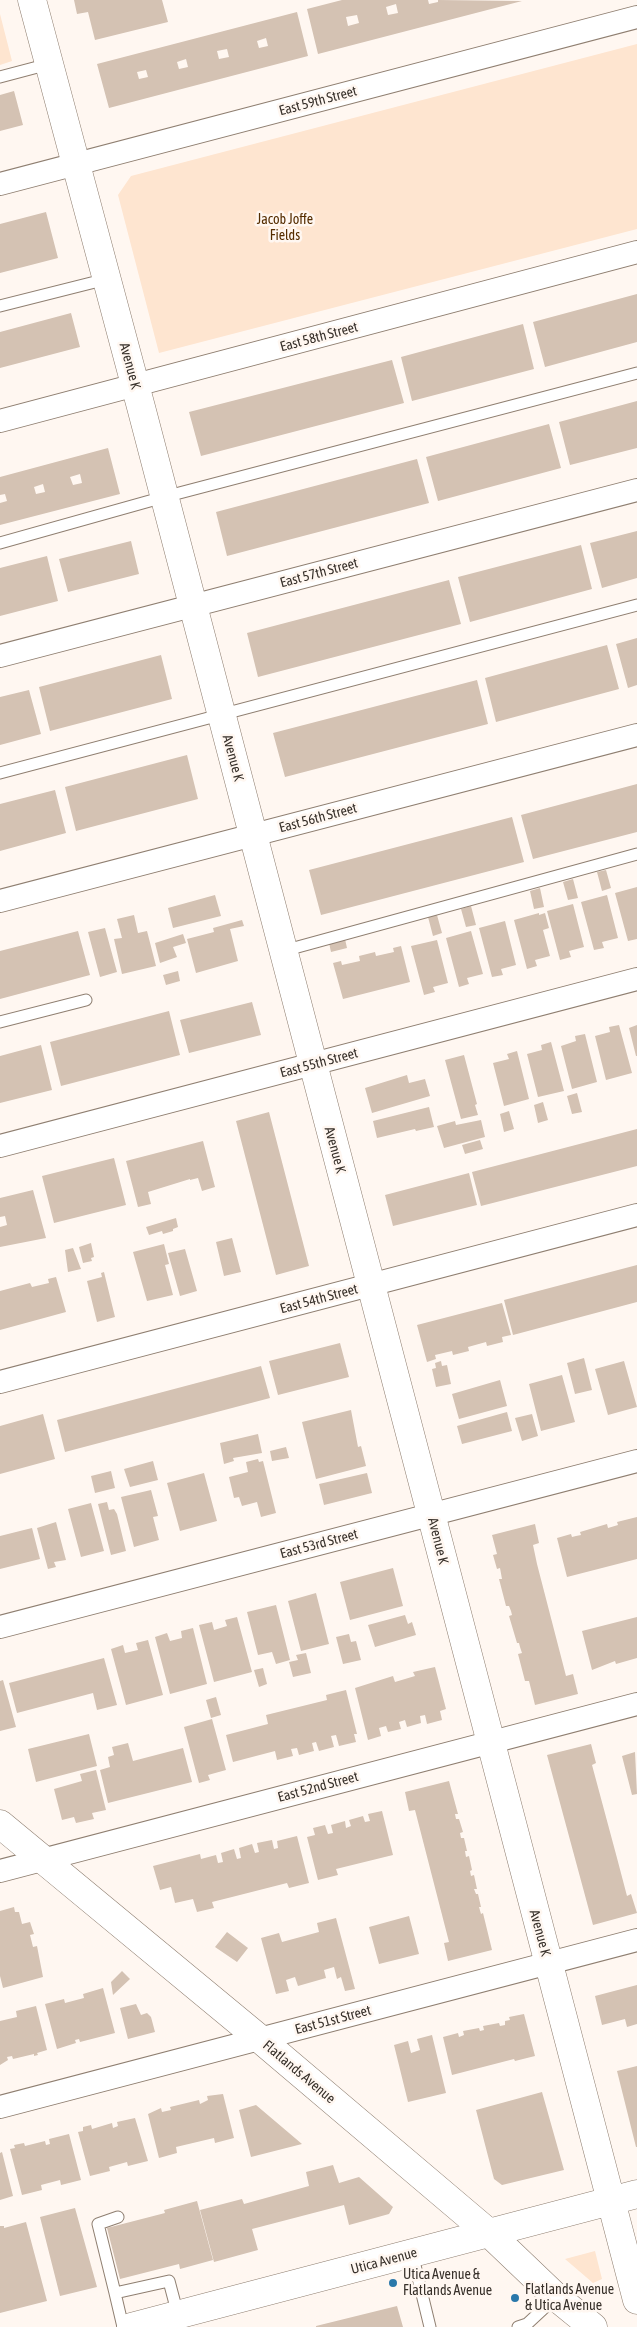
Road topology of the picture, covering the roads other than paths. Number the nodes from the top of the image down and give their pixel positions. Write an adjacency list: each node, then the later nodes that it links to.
1 (32, 0): 3 (street, Avenue K)
2 (637, 17): 5 (street, East 59th Street)
3 (49, 64): 4 (lane); 5 (street, Avenue K)
4 (0, 77)
5 (76, 164): 6 (street, East 59th Street); 8 (street, Avenue K)
6 (0, 184)
7 (637, 252): 11 (street, East 58th Street)
8 (107, 279): 9 (lane); 11 (street, Avenue K)
9 (0, 306)
10 (637, 373): 14 (lane)
11 (136, 386): 12 (street, East 58th Street); 14 (street, Avenue K)
12 (0, 421)
13 (637, 490): 17 (street, East 57th Street)
14 (164, 497): 15 (lane); 17 (street, Avenue K)
15 (0, 543)
16 (637, 605): 19 (lane)
17 (193, 606): 18 (street, East 57th Street); 19 (street, Avenue K)
18 (0, 656)
19 (221, 715): 21 (lane); 22 (street, Avenue K)
20 (637, 734): 22 (street, East 56th Street)
21 (0, 773)
22 (253, 835): 24 (street, East 56th Street); 25 (street, Avenue K)
23 (637, 854): 25 (lane)
24 (0, 901)
25 (283, 951): 29 (street, Avenue K)
26 (637, 979): 29 (street, East 55th Street)
27 (86, 1000): 28 (lane)
28 (0, 1022)
29 (312, 1064): 30 (street, East 55th Street); 32 (street, Avenue K)
30 (0, 1146)
31 (637, 1216): 32 (street, East 54th Street)
32 (370, 1285): 33 (street, East 54th Street); 35 (street, Avenue K)
33 (0, 1382)
34 (637, 1461): 35 (street, East 53rd Street)
35 (431, 1514): 36 (street, East 53rd Street); 38 (street, Avenue K)
36 (0, 1627)
37 (637, 1704): 38 (street, East 52nd Street)
38 (490, 1742): 40 (street, East 52nd Street); 43 (street, Avenue K)
39 (0, 1824): 40 (street, Flatlands Avenue)
40 (43, 1859): 41 (street, East 52nd Street); 44 (street, Flatlands Avenue)
41 (0, 1871)
42 (637, 1940): 43 (street, East 51st Street)
43 (548, 1964): 44 (street, East 51st Street); 46 (street, Avenue K)
44 (260, 2039): 45 (street, East 51st Street); 48 (street, Flatlands Avenue)
45 (0, 2107)
46 (625, 2198): 48 (street, Utica Avenue); 52 (street, Avenue K)
47 (118, 2217): 50 (lane)
48 (489, 2233): 49 (street, Utica Avenue); 51 (street, Flatlands Avenue)
49 (412, 2253): 53 (street, Utica Avenue); 56 (lane)
50 (115, 2293): 53 (lane); 54 (lane)
51 (556, 2297): 57 (lane); 58 (street, Flatlands Avenue)
52 (637, 2300)
53 (178, 2315): 55 (street, Utica Avenue)
54 (123, 2327)
55 (131, 2327)
56 (430, 2327)
57 (518, 2327)
58 (593, 2327)

